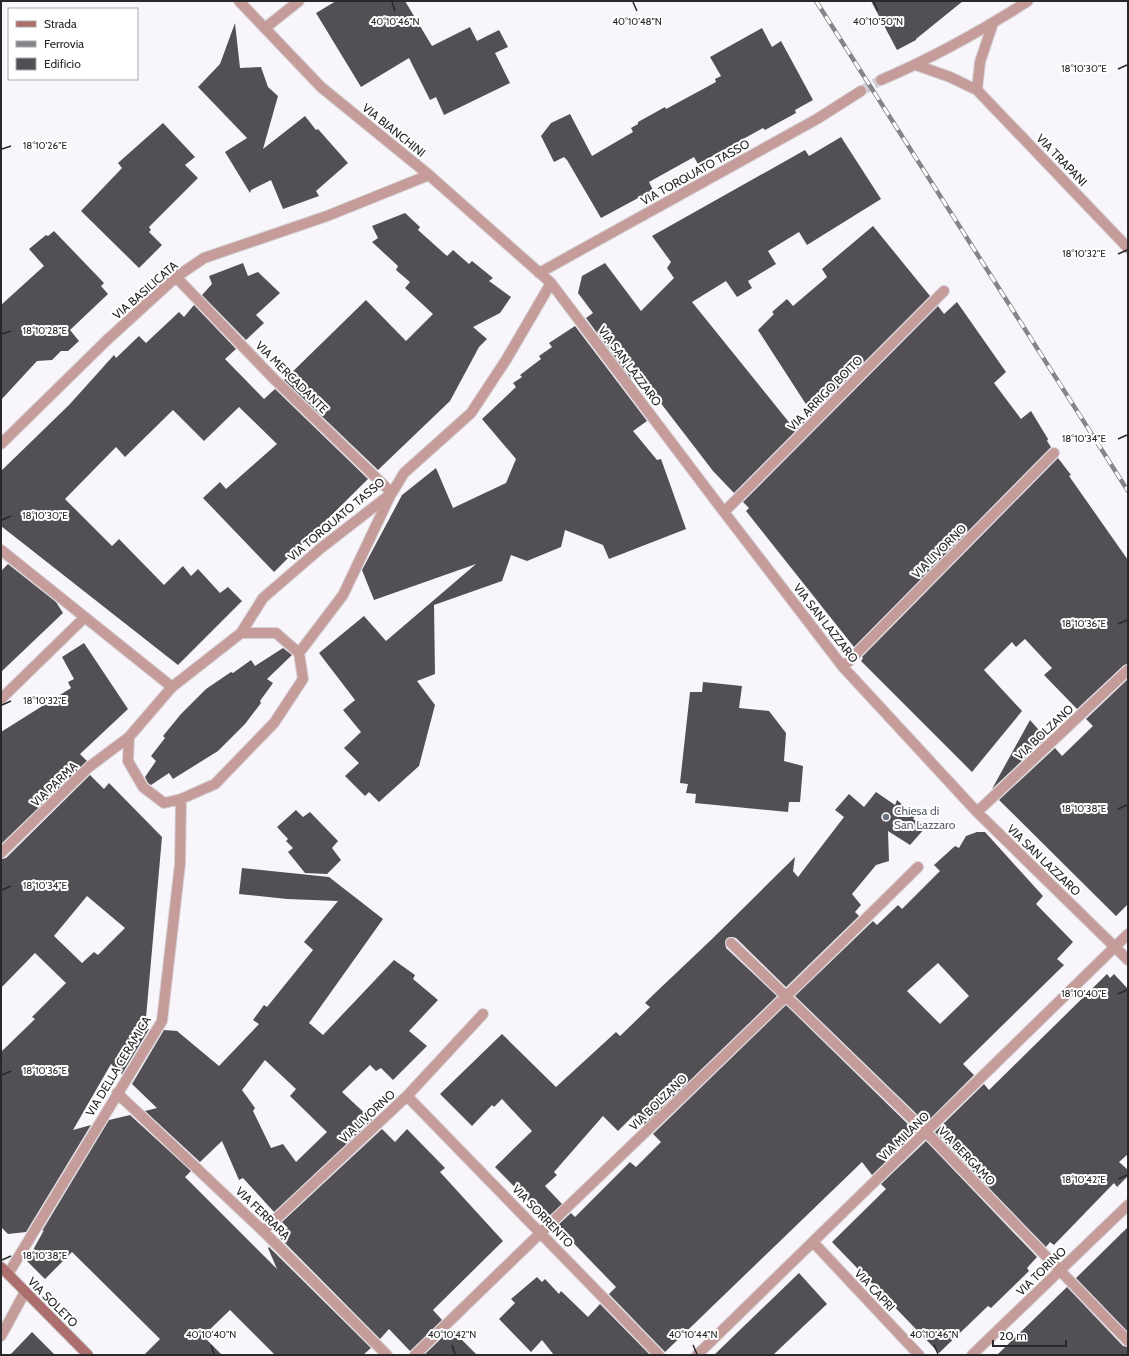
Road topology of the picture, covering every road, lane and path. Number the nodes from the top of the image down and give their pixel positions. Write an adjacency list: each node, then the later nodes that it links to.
1 (239, 1): 5 (street, VIA BIANCHINI)
2 (299, 1): 5 (street)
3 (1028, 1): 4 (street)
4 (992, 23): 6 (street); 8 (street)
5 (265, 28): 10 (street, VIA BIANCHINI)
6 (916, 65): 7 (street); 8 (street, VIA TRAPANI)
7 (881, 80)
8 (977, 90): 11 (street, VIA TRAPANI)
9 (861, 91): 12 (street, VIA TORQUATO TASSO)
10 (429, 175): 12 (street, VIA BIANCHINI); 13 (street, VIA BASILICATA)
11 (1128, 248)
12 (539, 272): 14 (street, VIA SAN LAZZARO)
13 (176, 277): 16 (street, VIA BASILICATA); 18 (street, VIA MERCADANTE)
14 (551, 283): 18 (street, VIA TORQUATO TASSO); 19 (street, VIA SAN LAZZARO)
15 (944, 291): 19 (street, VIA ARRIGO BOITO)
16 (1, 444)
17 (1054, 453): 24 (street, VIA LIVORNO)
18 (392, 493): 22 (street, VIA TORQUATO TASSO); 23 (street)
19 (724, 512): 24 (street, VIA SAN LAZZARO)
20 (1, 550): 21 (street)
21 (84, 618): 26 (street); 27 (street)
22 (241, 633): 23 (street); 26 (street, VIA TORQUATO TASSO)
23 (299, 653): 29 (street)
24 (843, 667): 30 (street, VIA SAN LAZZARO)
25 (1128, 670): 30 (street, VIA BOLZANO)
26 (172, 687): 28 (street, VIA TORQUATO TASSO)
27 (1, 699)
28 (129, 737): 29 (street); 31 (street, VIA PARMA)
29 (181, 799): 39 (street, VIA DELLA CERAMICA)
30 (977, 812): 35 (street, VIA SAN LAZZARO)
31 (1, 853)
32 (918, 867): 37 (street, VIA BOLZANO)
33 (1128, 934): 35 (street, VIA MILANO)
34 (731, 942): 37 (street, VIA BERGAMO)
35 (1115, 947): 36 (street, VIA SAN LAZZARO); 41 (street, VIA MILANO)
36 (1128, 960)
37 (786, 998): 41 (street, VIA BERGAMO); 44 (street, VIA BOLZANO)
38 (483, 1014): 40 (street, VIA LIVORNO)
39 (118, 1093): 43 (street, VIA FERRARA); 46 (street, VIA DELLA CERAMICA)
40 (407, 1096): 43 (street, VIA LIVORNO); 44 (street, VIA SORRENTO)
41 (926, 1132): 45 (street, VIA MILANO); 47 (street, VIA BERGAMO)
42 (1128, 1205): 47 (street, VIA TORINO)
43 (263, 1231): 52 (street, VIA FERRARA)
44 (540, 1232): 53 (street, VIA BOLZANO); 54 (street, VIA SORRENTO)
45 (813, 1242): 55 (street, VIA MILANO); 56 (street, VIA CAPRI)
46 (4, 1271): 48 (street, VIA SOLETO)
47 (1059, 1272): 50 (street, VIA BERGAMO); 57 (street, VIA TORINO)
48 (25, 1292): 49 (street); 51 (street, VIA SOLETO)
49 (1, 1336)
50 (1128, 1341)
51 (88, 1355)
52 (387, 1355)
53 (415, 1355)
54 (660, 1355)
55 (697, 1355)
56 (919, 1355)
57 (972, 1355)

